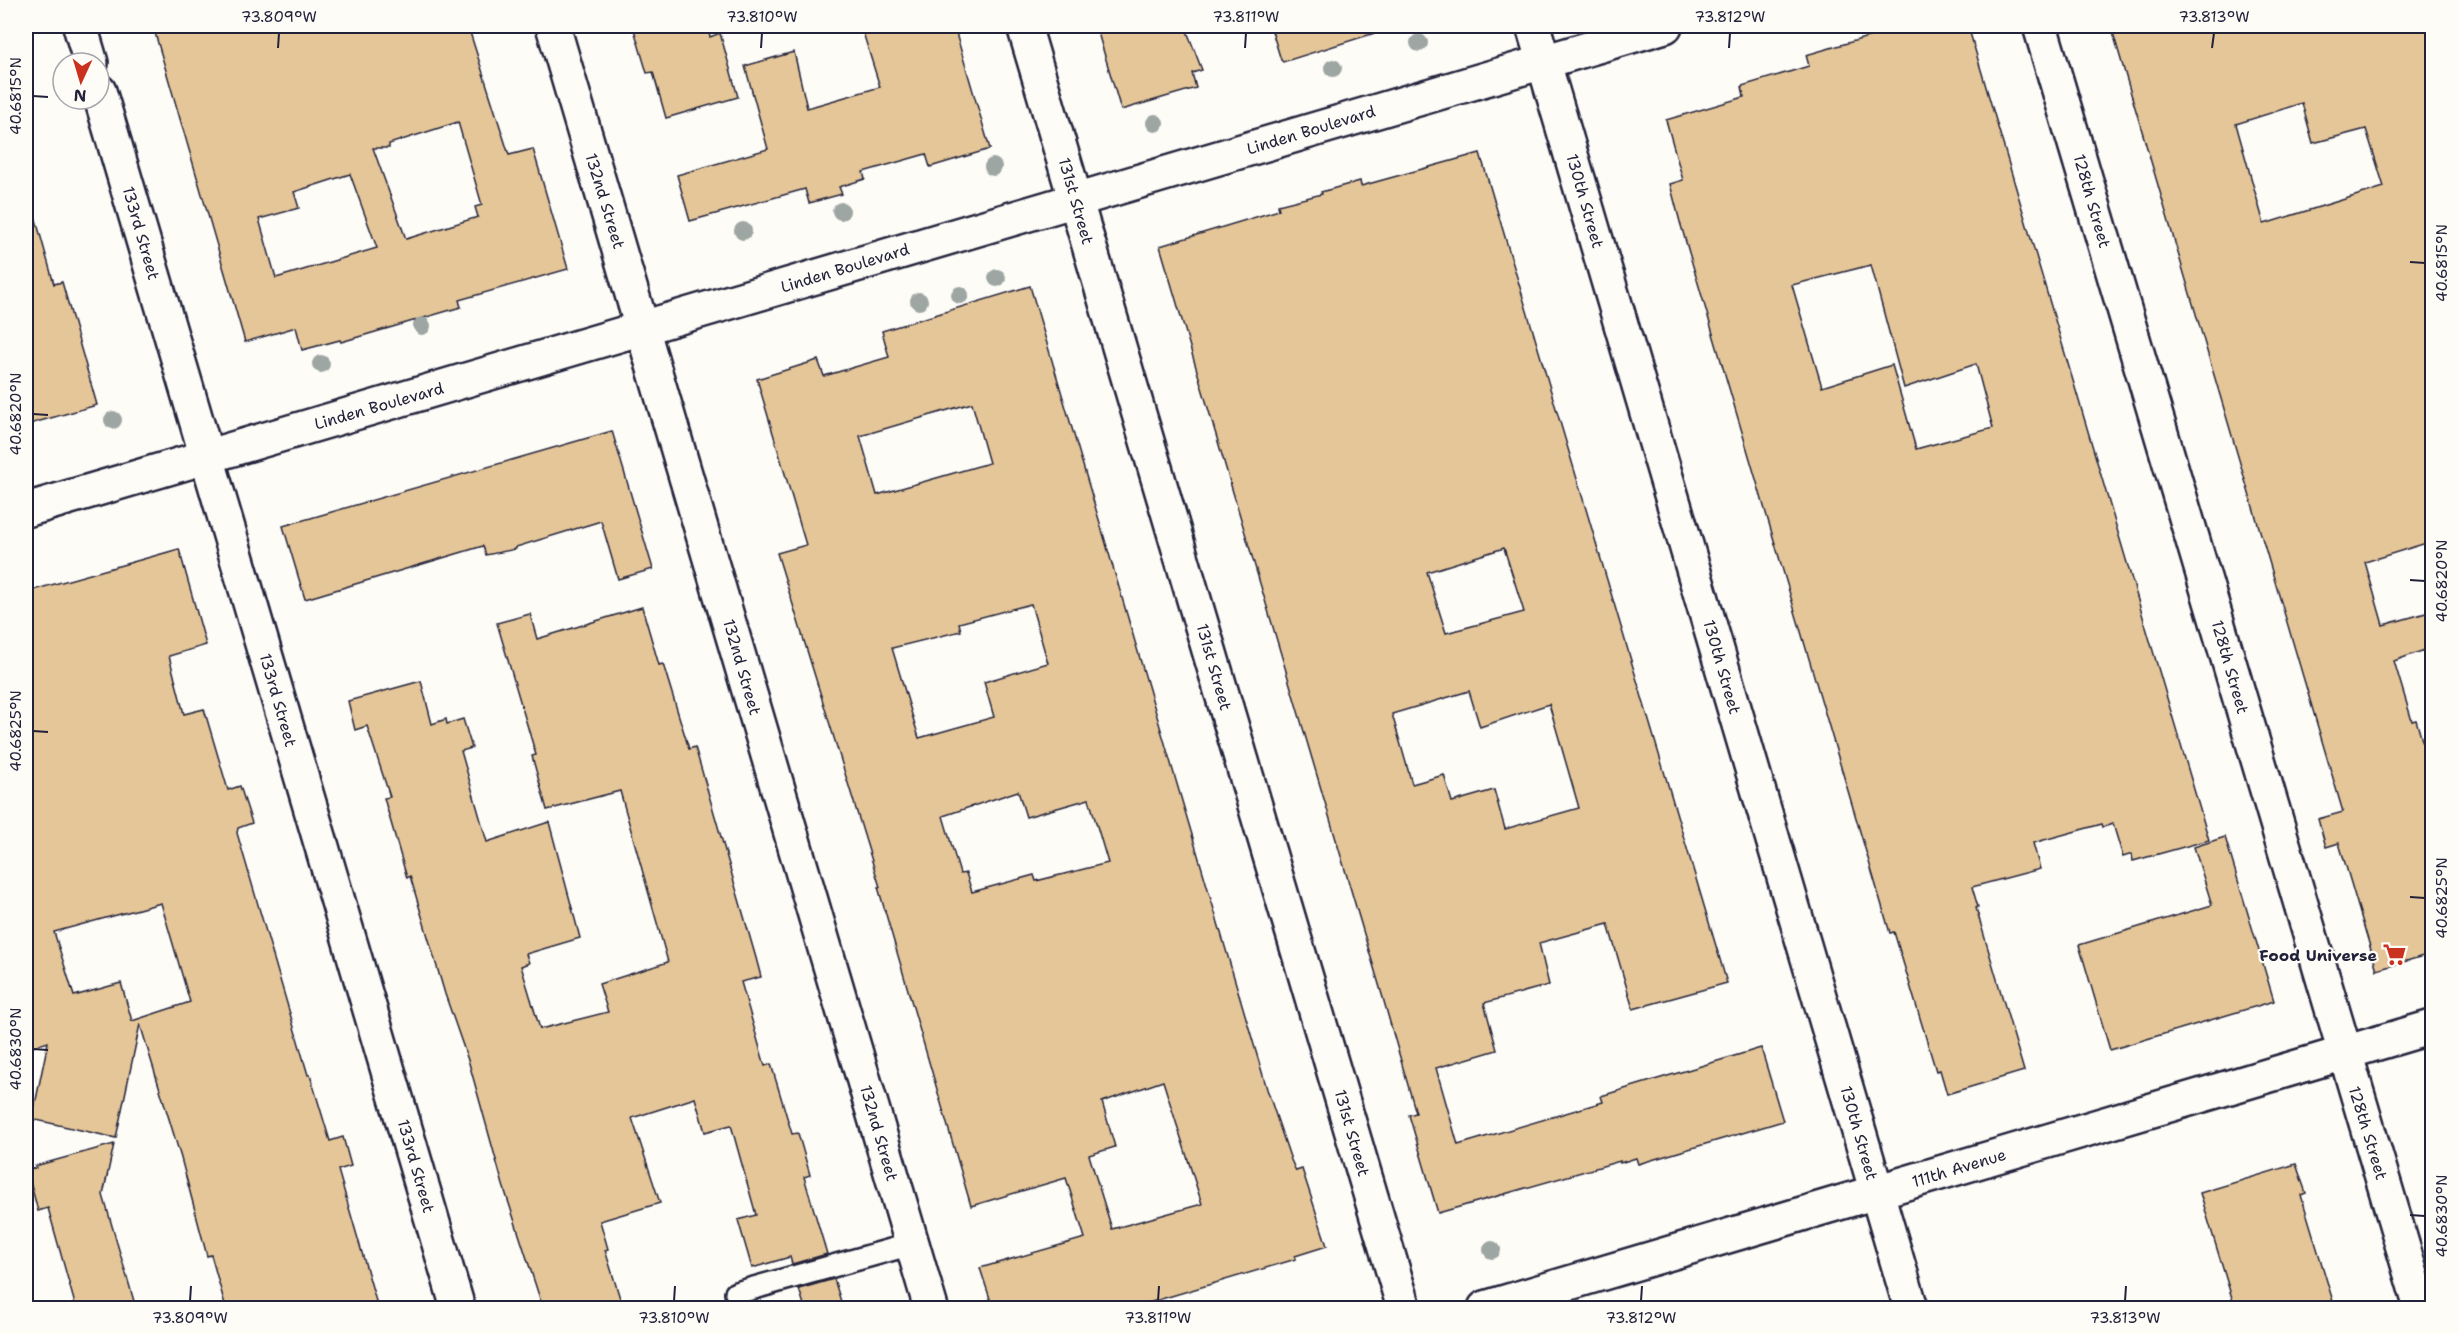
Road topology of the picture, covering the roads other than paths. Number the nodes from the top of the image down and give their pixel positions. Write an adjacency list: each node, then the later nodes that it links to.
1 (80, 26): 7 (street)
2 (553, 26): 11 (street, 132nd Street)
3 (1024, 26): 10 (street, 131st Street)
4 (1533, 26): 8 (street, 130th Street)
5 (1665, 26): 8 (street, Linden Boulevard)
6 (2040, 26): 15 (street, 128th Street)
7 (87, 51)
8 (1544, 61): 10 (street, Linden Boulevard); 16 (street, 130th Street)
9 (105, 111): 12 (street, 133rd Street)
10 (1076, 200): 11 (street, Linden Boulevard); 21 (street, 131st Street)
11 (642, 328): 12 (street, Linden Boulevard); 17 (street, 132nd Street)
12 (206, 457): 13 (street, Linden Boulevard); 19 (street, 133rd Street)
13 (26, 510)
14 (2433, 1027): 15 (street, 111th Avenue)
15 (2344, 1053): 16 (street, 111th Avenue); 24 (street, 128th Street)
16 (1877, 1192): 22 (street, 111th Avenue); 23 (street, 130th Street)
17 (912, 1244): 18 (lane); 20 (street, 132nd Street)
18 (736, 1293)
19 (459, 1308)
20 (931, 1308)
21 (1404, 1308)
22 (1485, 1308)
23 (1911, 1308)
24 (2421, 1308)

